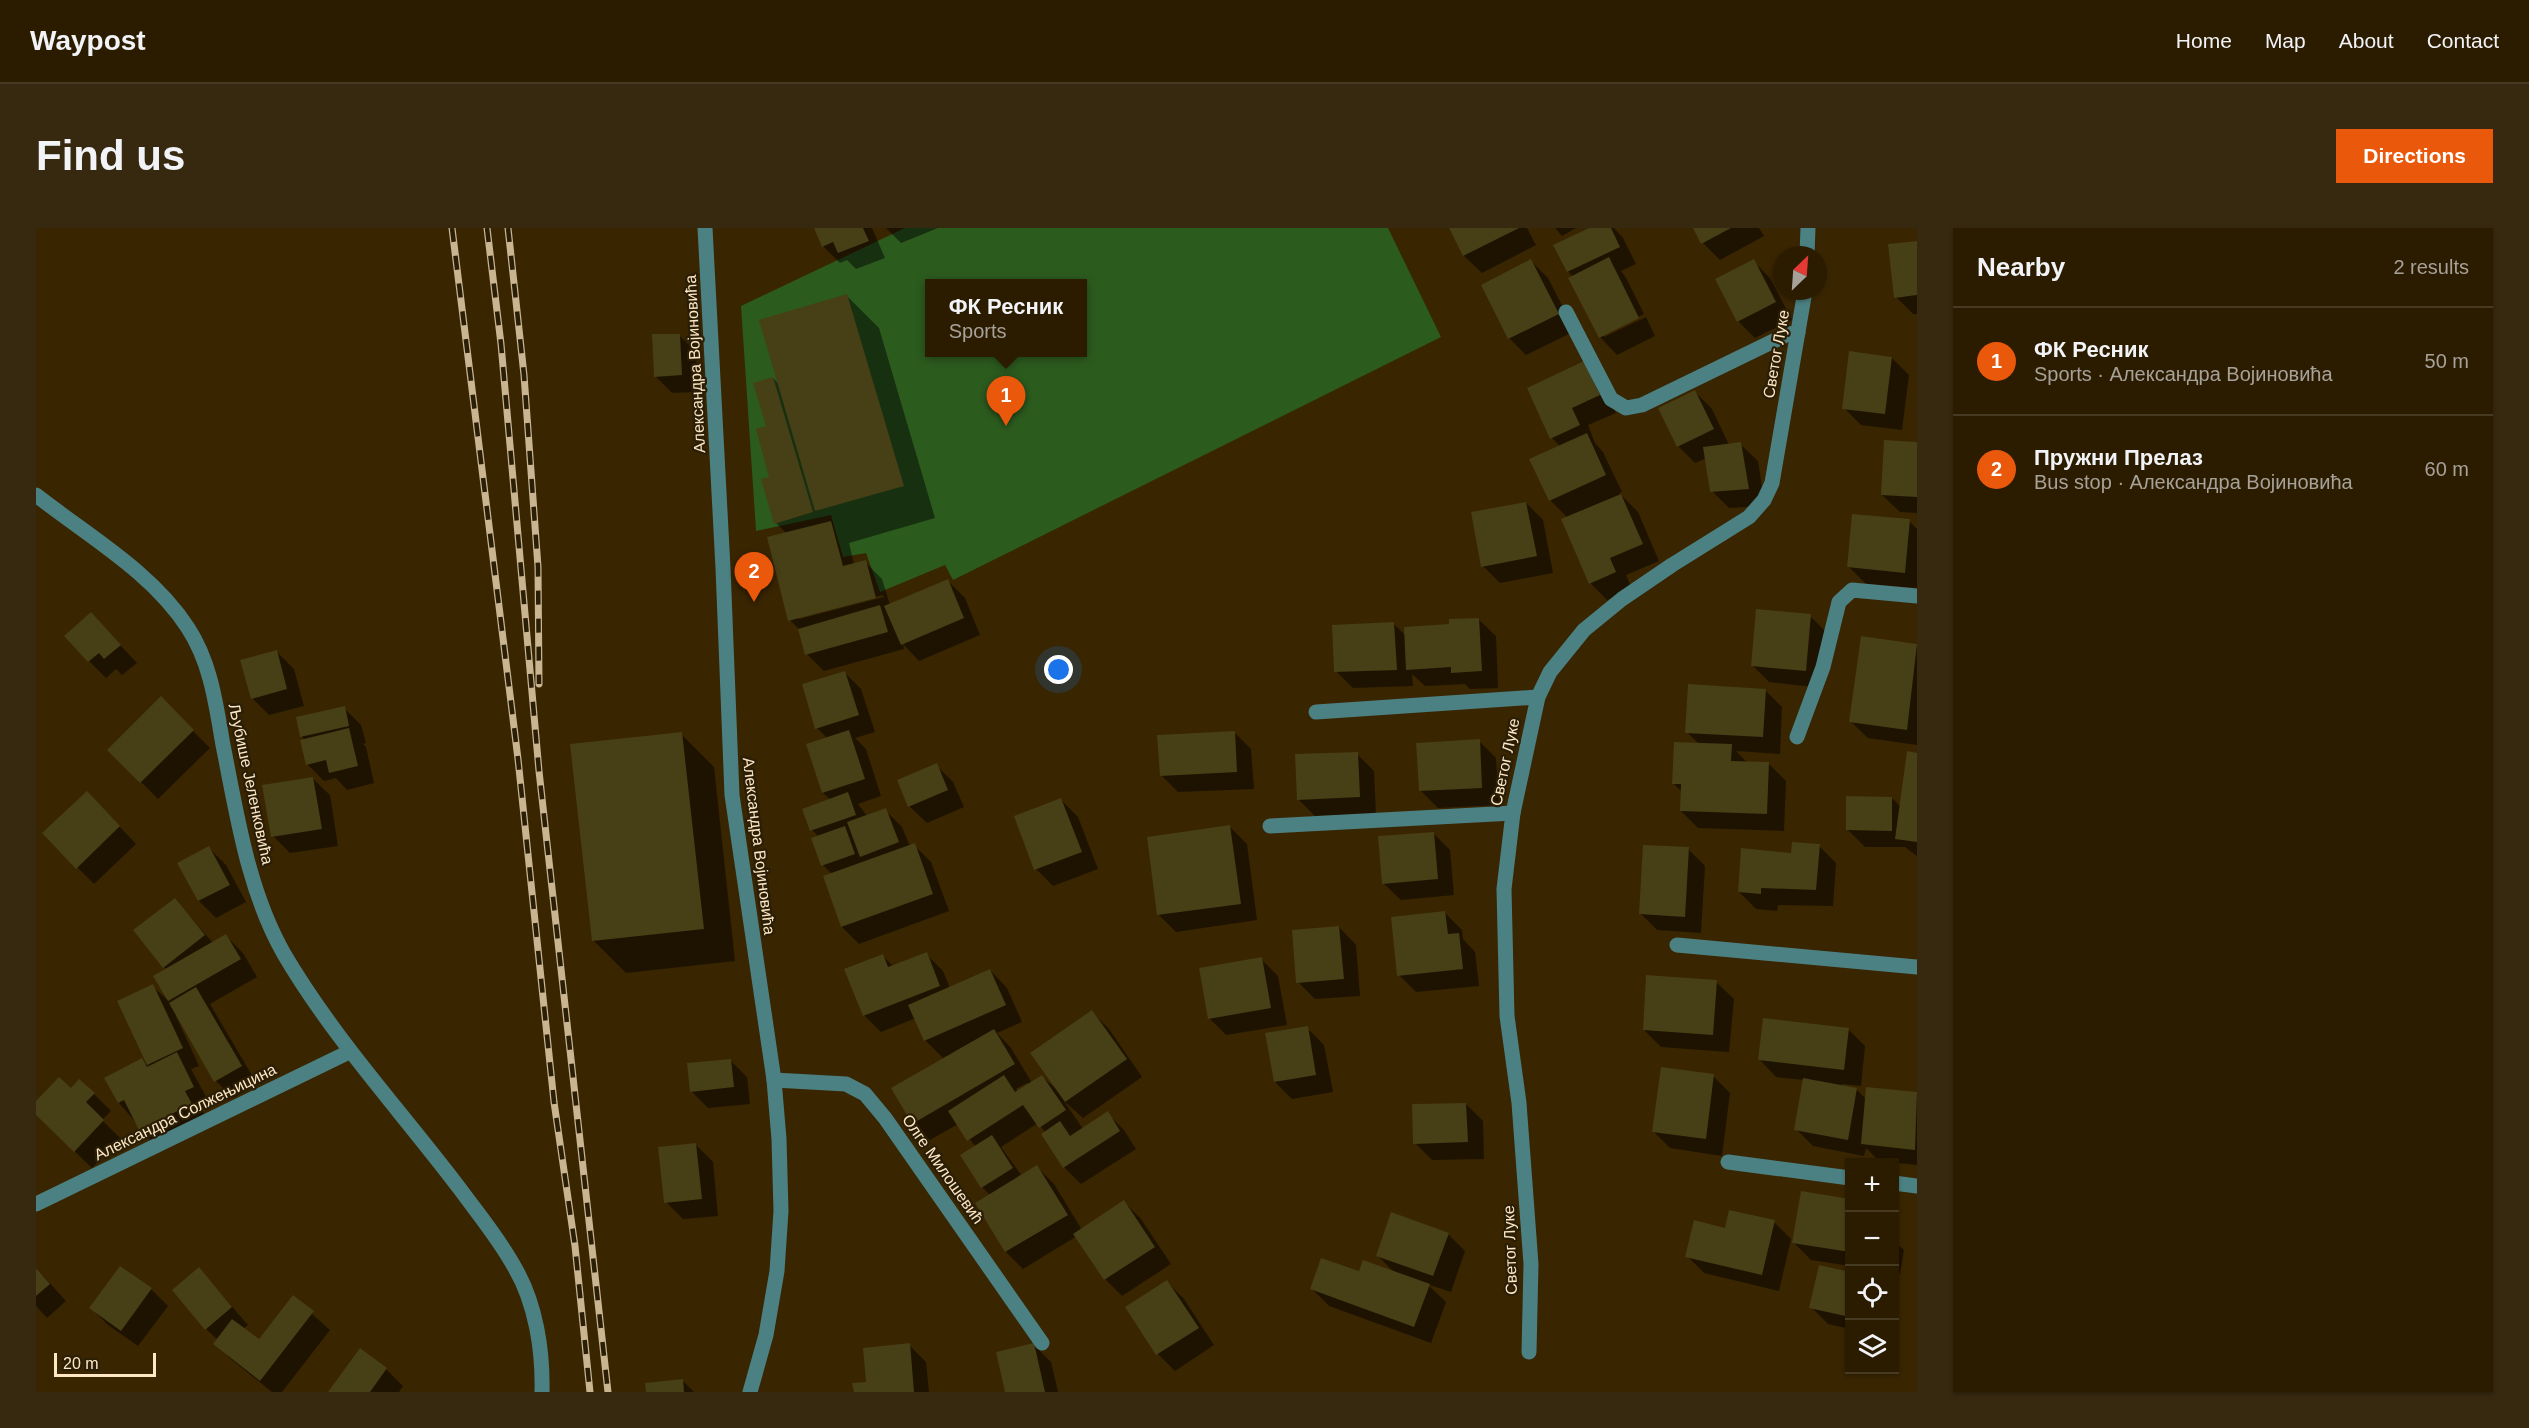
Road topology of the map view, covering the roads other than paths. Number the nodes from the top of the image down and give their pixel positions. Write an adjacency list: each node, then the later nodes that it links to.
1 (705, 228): 17 (street, Александра Војиновића)
2 (1808, 228): 3 (street)
3 (1807, 246)
4 (1804, 300): 6 (street, Светог Луке)
5 (1566, 312): 6 (street)
6 (1798, 333): 9 (street, Светог Луке)
7 (36, 495): 16 (street, Љубише Јеленковића)
8 (1917, 596): 11 (street)
9 (1538, 697): 10 (street); 12 (street, Светог Луке)
10 (1317, 712)
11 (1797, 737)
12 (1513, 813): 13 (street); 24 (street, Светог Луке)
13 (1270, 826)
14 (1677, 945): 15 (street)
15 (1917, 967)
16 (349, 1052): 22 (street, Александра Солжењицина); 25 (street, Љубише Јеленковића)
17 (774, 1080): 23 (street, Олге Милошевић); 26 (street, Александра Војиновића)
18 (1728, 1162): 19 (street)
19 (1845, 1177)
20 (1899, 1184): 21 (street)
21 (1917, 1186)
22 (36, 1204)
23 (1042, 1343)
24 (1529, 1353)
25 (542, 1392)
26 (750, 1392)

